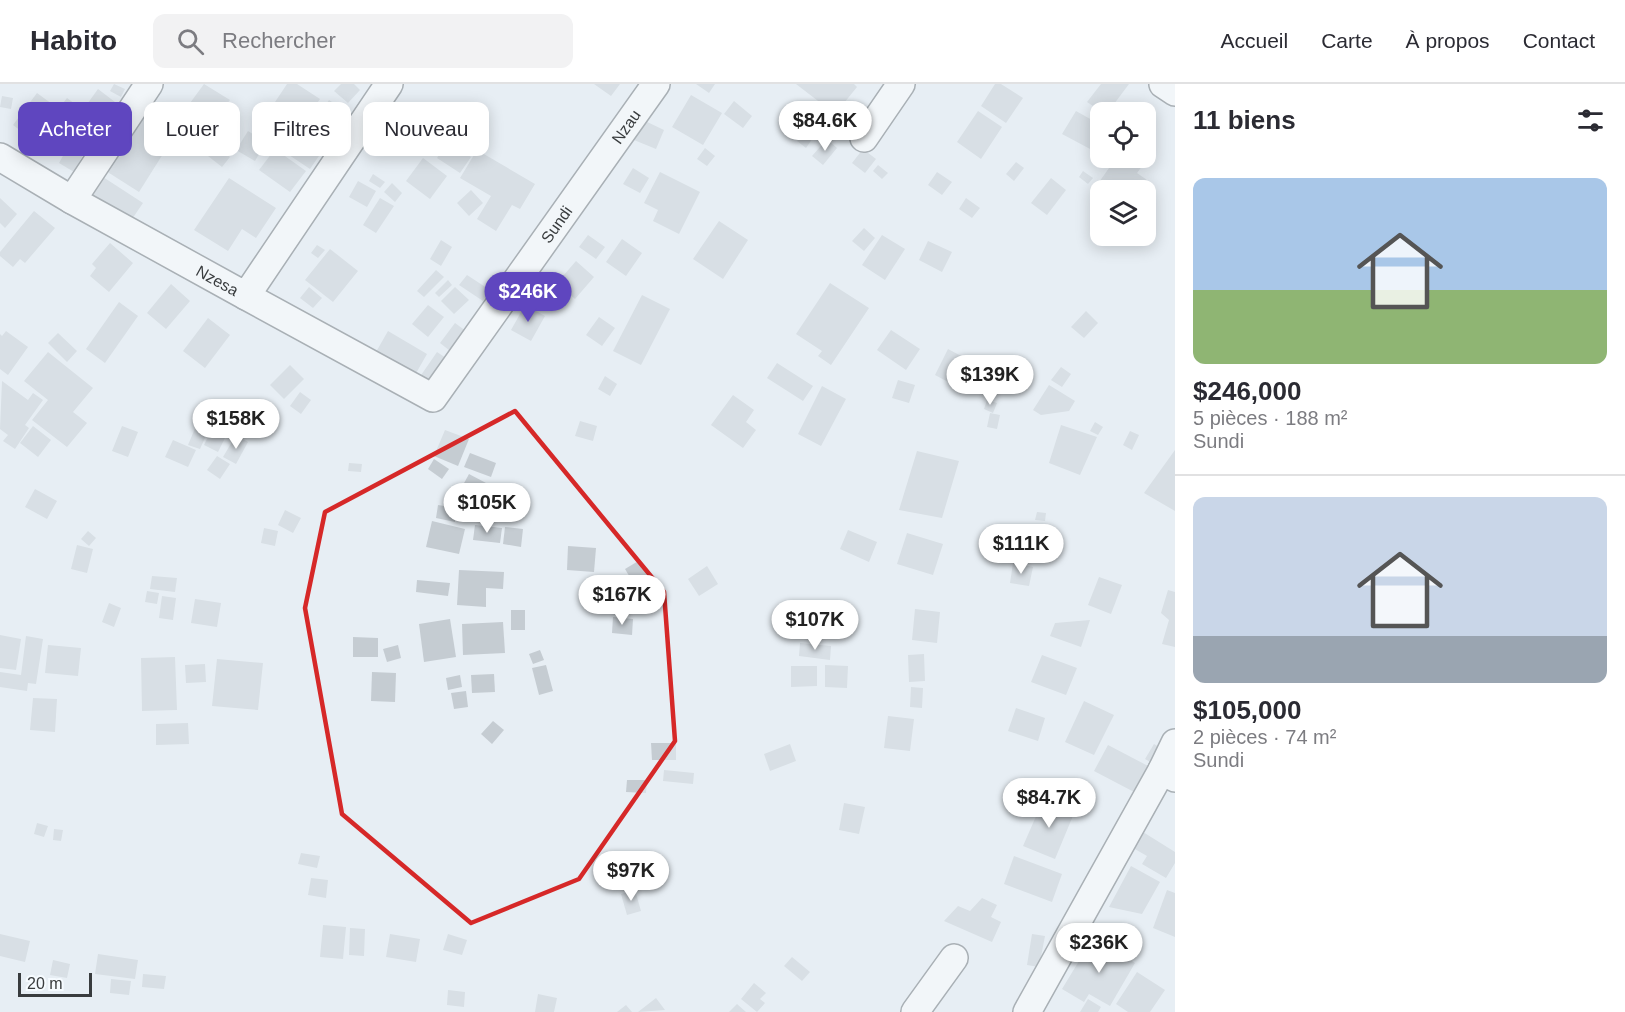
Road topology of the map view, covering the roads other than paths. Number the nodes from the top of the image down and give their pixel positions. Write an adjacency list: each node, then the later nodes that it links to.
1 (149, 84): 10 (street)
2 (389, 84): 11 (street, Nzesa)
3 (656, 84): 9 (street, Nzau)
4 (901, 84): 7 (street)
5 (1163, 84): 6 (street)
6 (1175, 92)
7 (864, 138)
8 (0, 157): 10 (street, Nzesa)
9 (597, 169): 11 (street, Sundi)
10 (72, 200): 11 (street, Nzesa)
11 (246, 296)
12 (1175, 743): 13 (street)
13 (1168, 774): 16 (street)
14 (954, 957): 15 (street)
15 (915, 1012)
16 (1027, 1012)

